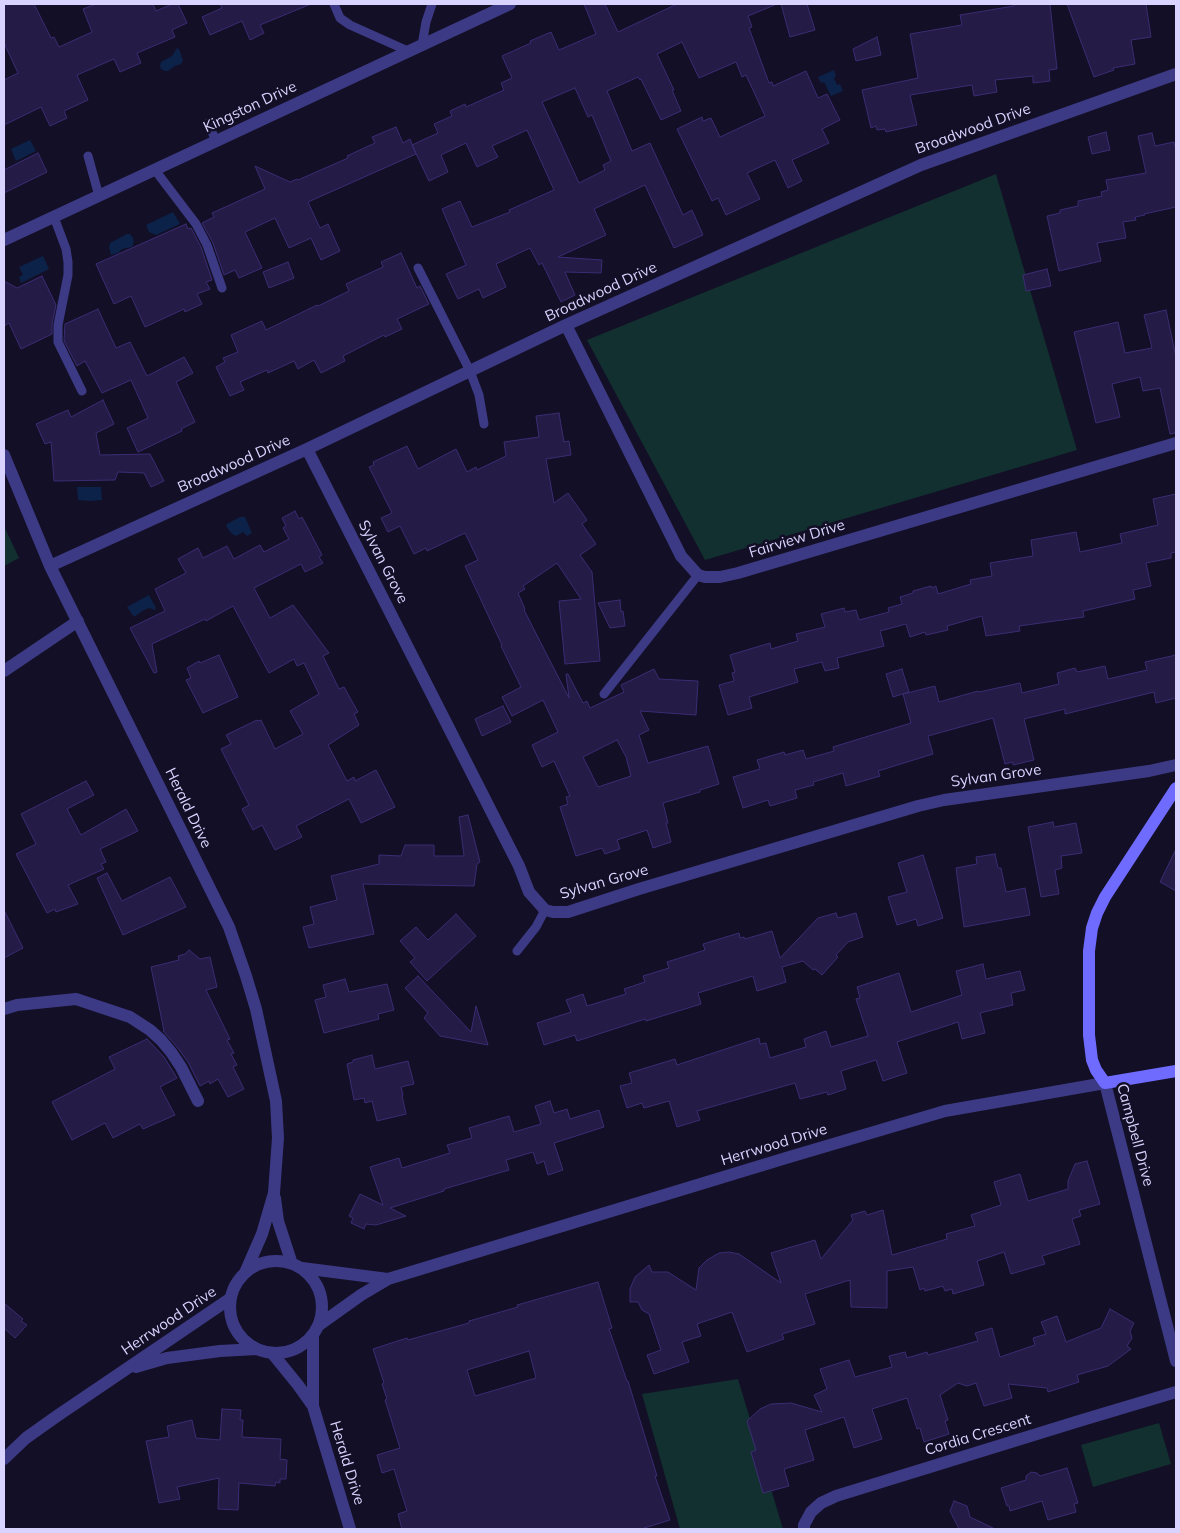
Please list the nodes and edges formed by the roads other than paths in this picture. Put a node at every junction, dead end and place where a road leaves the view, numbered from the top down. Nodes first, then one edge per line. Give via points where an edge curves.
1 (334, 4) edge
2 (432, 4) edge
3 (510, 4) edge
4 (422, 45) junction
5 (408, 51) junction
6 (1176, 74) edge
7 (208, 123) dead end
8 (216, 141) junction
9 (88, 156) dead end
10 (155, 170) junction
11 (98, 196) junction
12 (54, 217) junction
13 (4, 240) edge
14 (418, 268) dead end
15 (222, 288) dead end
16 (566, 325) junction
17 (470, 371) junction
18 (82, 391) dead end
19 (484, 424) dead end
20 (1176, 443) edge
21 (307, 449) junction
22 (4, 456) edge
23 (50, 566) junction
24 (698, 575) junction
25 (78, 621) junction
26 (4, 671) edge
27 (604, 694) dead end
28 (1176, 764) edge
29 (1176, 788) edge
30 (545, 910) junction
31 (517, 951) dead end
32 (4, 1009) edge
33 (1176, 1070) edge
34 (1105, 1083) junction
35 (198, 1101) dead end
36 (274, 1193) junction
37 (296, 1266) junction
38 (245, 1273) junction
39 (388, 1279) junction
40 (231, 1298) junction
41 (316, 1330) junction
42 (257, 1349) junction
43 (272, 1353) junction
44 (1176, 1361) edge
45 (125, 1370) junction
46 (1176, 1392) edge
47 (313, 1406) junction
48 (4, 1459) edge
49 (350, 1529) edge
50 (804, 1529) edge

1 - 5 lane via 340,18 350,25
2 - 4 lane
3 - 4 street, Kingston Drive
4 - 5 street, Kingston Drive
5 - 8 street, Kingston Drive
6 - 16 street, Broadwood Drive via 921,165
7 - 8 lane
8 - 10 street, Kingston Drive
9 - 11 lane
10 - 11 street, Kingston Drive
10 - 15 lane via 196,224
11 - 12 street, Kingston Drive
12 - 13 street, Kingston Drive
12 - 18 lane via 68,262 58,342
14 - 17 lane
16 - 17 street, Broadwood Drive
16 - 24 street via 681,556
17 - 19 lane
17 - 21 street, Broadwood Drive
20 - 24 street, Fairview Drive via 738,573 720,577
21 - 23 street, Broadwood Drive
21 - 30 street, Sylvan Grove via 519,866 529,892
22 - 23 street, Herald Drive
23 - 25 street, Herald Drive
24 - 27 lane
25 - 26 street
25 - 36 street, Herald Drive via 238,951 256,1009 276,1101 278,1138
28 - 30 street, Sylvan Grove via 1150,771 918,806 568,912
29 - 34 street, Campbell Drive via 1106,897 1092,928 1089,1035 1092,1060
30 - 31 lane
32 - 35 street via 76,1000 130,1017 150,1030 171,1052
33 - 34 street, Herrwood Drive
34 - 39 street, Herrwood Drive via 945,1111
34 - 44 street, Campbell Drive
36 - 37 street, Herald Drive via 278,1221
36 - 38 street, Herald Drive via 262,1234
37 - 38 street via 282,1261 269,1262
37 - 39 street, Herrwood Drive
37 - 41 street via 318,1287 322,1312
38 - 40 street
39 - 41 street, Herrwood Drive via 361,1294
40 - 42 street via 230,1314 235,1328 244,1341
40 - 45 street, Herrwood Drive
41 - 43 street via 302,1346 288,1352
41 - 47 street, Herald Drive
42 - 43 street
42 - 45 street, Herrwood Drive via 167,1358
43 - 47 street, Herald Drive
45 - 48 street, Herrwood Drive via 26,1438
46 - 50 street, Cordia Crescent via 836,1496 811,1512
47 - 49 street, Herald Drive

